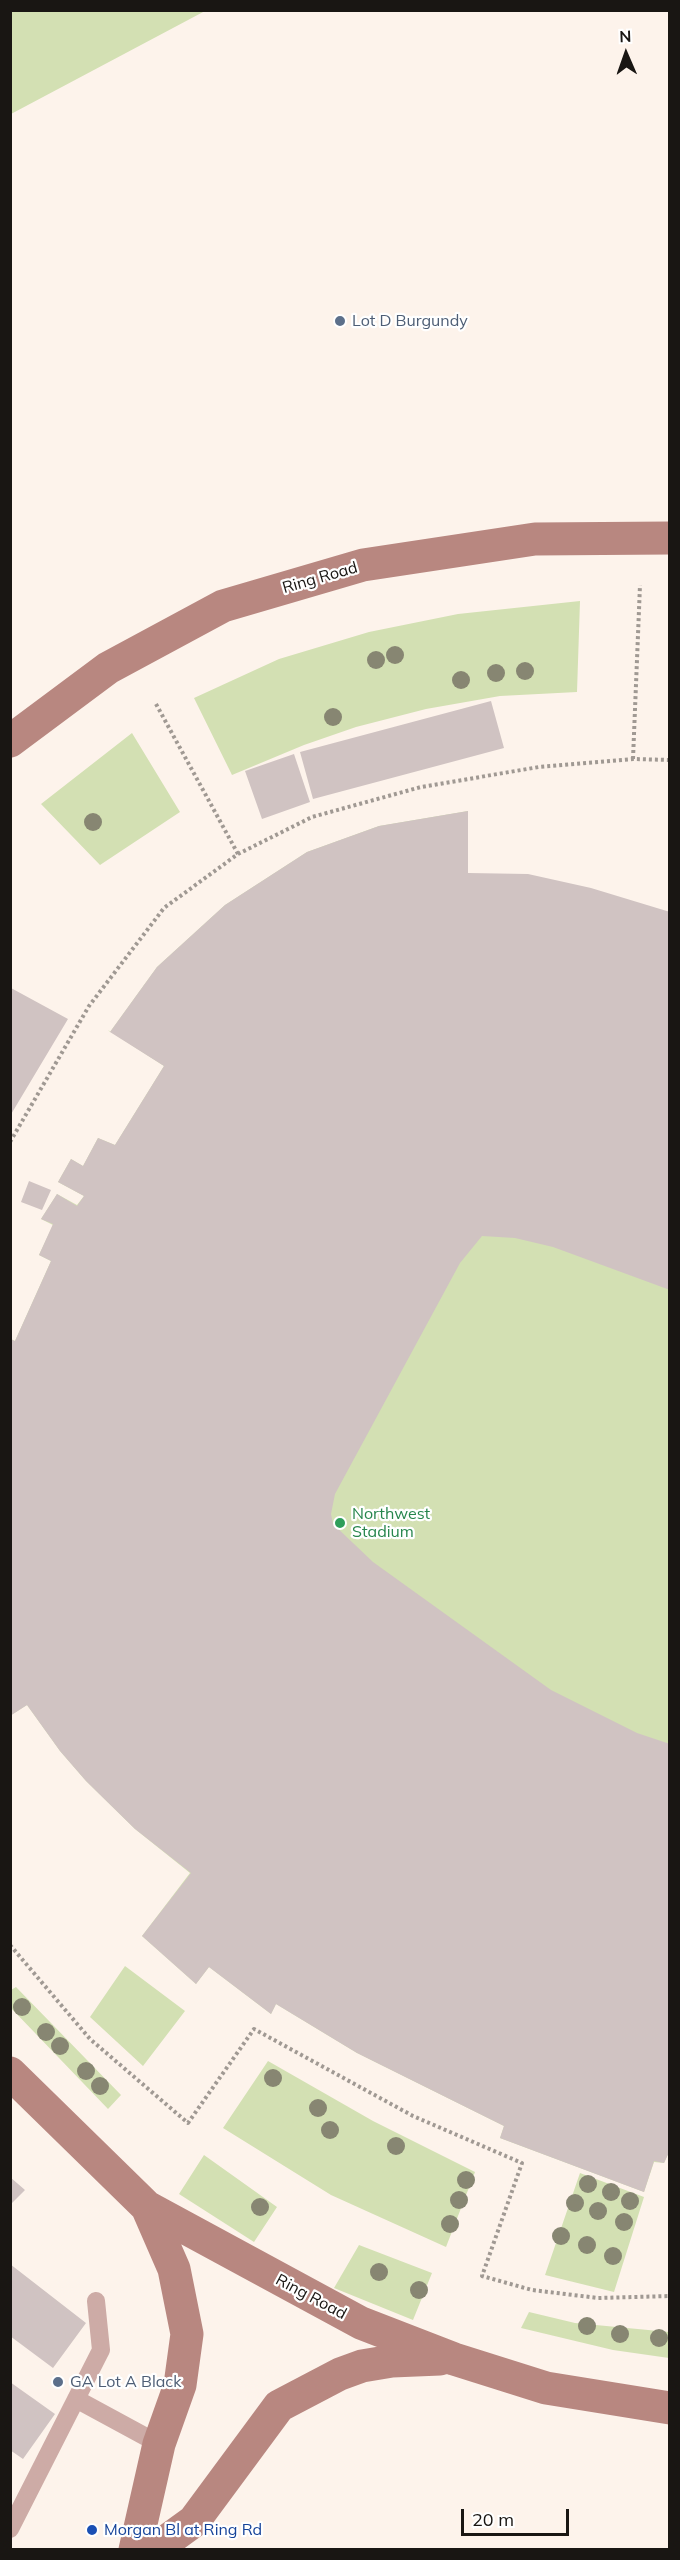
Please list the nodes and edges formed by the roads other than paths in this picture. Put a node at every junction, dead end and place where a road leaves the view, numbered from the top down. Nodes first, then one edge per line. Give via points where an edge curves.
1 (669, 538) edge
2 (10, 741) edge
3 (10, 2073) edge
4 (147, 2207) junction
5 (96, 2301) dead end
6 (454, 2358) junction
7 (76, 2399) junction
8 (669, 2408) edge
9 (159, 2444) junction
10 (10, 2529) edge
11 (135, 2550) edge
12 (154, 2550) edge

1 - 2 main road, Ring Road via 535,539 363,565 223,606 108,668
3 - 4 main road, Ring Road
4 - 6 main road, Ring Road via 361,2323
4 - 9 main road via 174,2269 187,2334 180,2385
5 - 7 lane via 101,2350
6 - 8 main road, Ring Road via 546,2388
6 - 12 main road via 362,2366 279,2406 194,2521
7 - 9 lane
7 - 10 lane
9 - 11 main road

